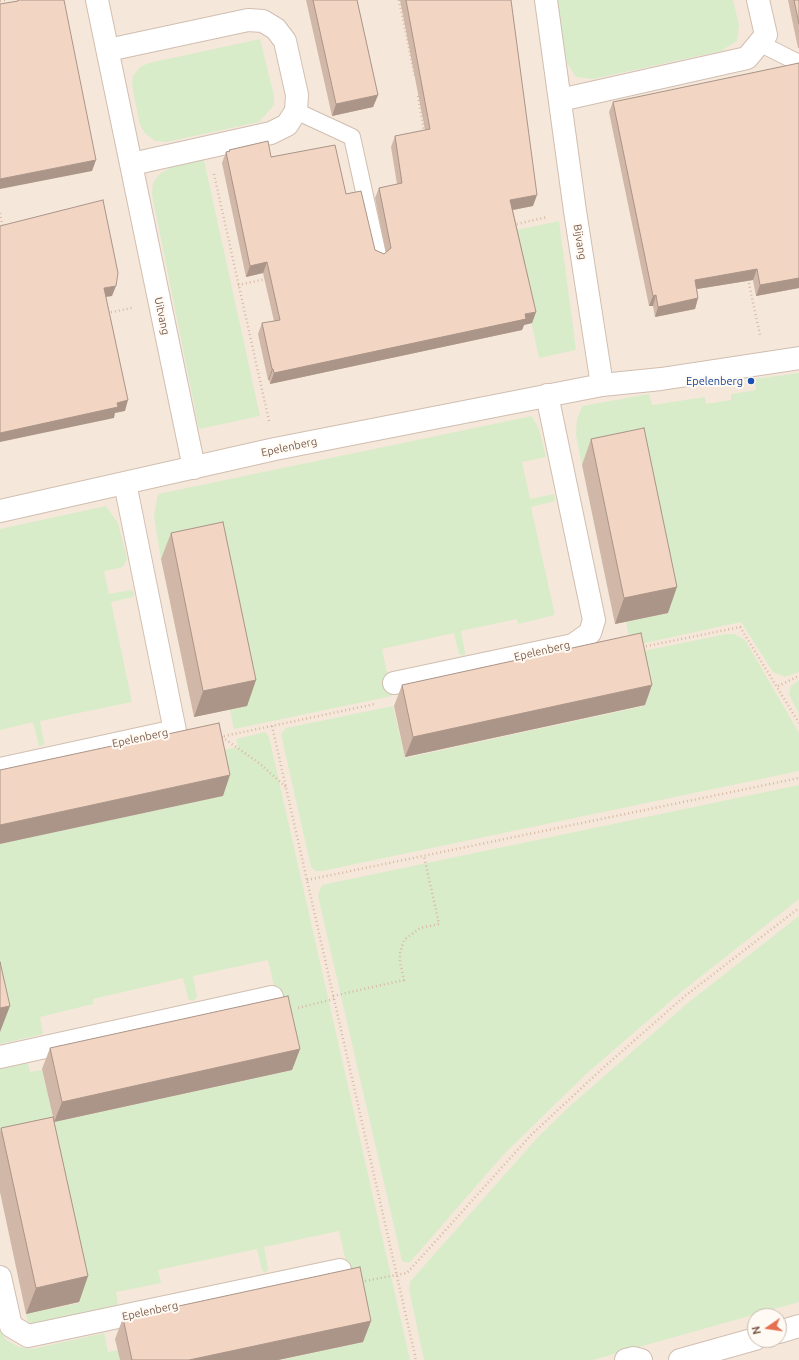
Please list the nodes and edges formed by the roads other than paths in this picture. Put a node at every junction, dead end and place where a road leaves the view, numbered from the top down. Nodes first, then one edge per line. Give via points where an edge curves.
1 (97, 0) edge
2 (546, 0) edge
3 (758, 0) edge
4 (759, 43) junction
5 (108, 50) junction
6 (799, 63) edge
7 (560, 100) junction
8 (296, 111) junction
9 (132, 164) junction
10 (378, 255) edge
11 (799, 358) edge
12 (602, 385) junction
13 (547, 395) junction
14 (194, 468) junction
15 (125, 483) junction
16 (0, 510) edge
17 (394, 683) road end
18 (0, 769) edge
19 (272, 997) dead end
20 (0, 1057) edge
21 (340, 1270) edge
22 (0, 1277) edge
23 (799, 1326) edge
24 (787, 1330) edge
25 (747, 1344) edge
26 (736, 1352) edge
27 (626, 1360) edge
28 (641, 1360) edge
29 (680, 1360) edge

1 - 5 street, Uitvang
2 - 7 street, Bijvang
3 - 4 street via 766,35
4 - 6 lane
4 - 7 street via 747,58
5 - 8 street via 248,20 263,21 276,29 285,42 297,95
5 - 9 street, Uitvang
7 - 12 street, Bijvang
8 - 9 street via 287,125 271,133
8 - 10 lane via 352,137
9 - 14 street, Uitvang
11 - 12 street, Epelenberg
12 - 13 street, Epelenberg
13 - 14 street, Epelenberg via 275,449
13 - 17 street, Epelenberg via 594,620 590,633 573,645
14 - 15 street, Epelenberg
15 - 16 street, Epelenberg
15 - 18 street, Epelenberg via 175,730
19 - 20 street
21 - 22 street, Epelenberg via 28,1336 11,1326
23 - 24 street
25 - 26 street
26 - 29 street
27 - 28 street

